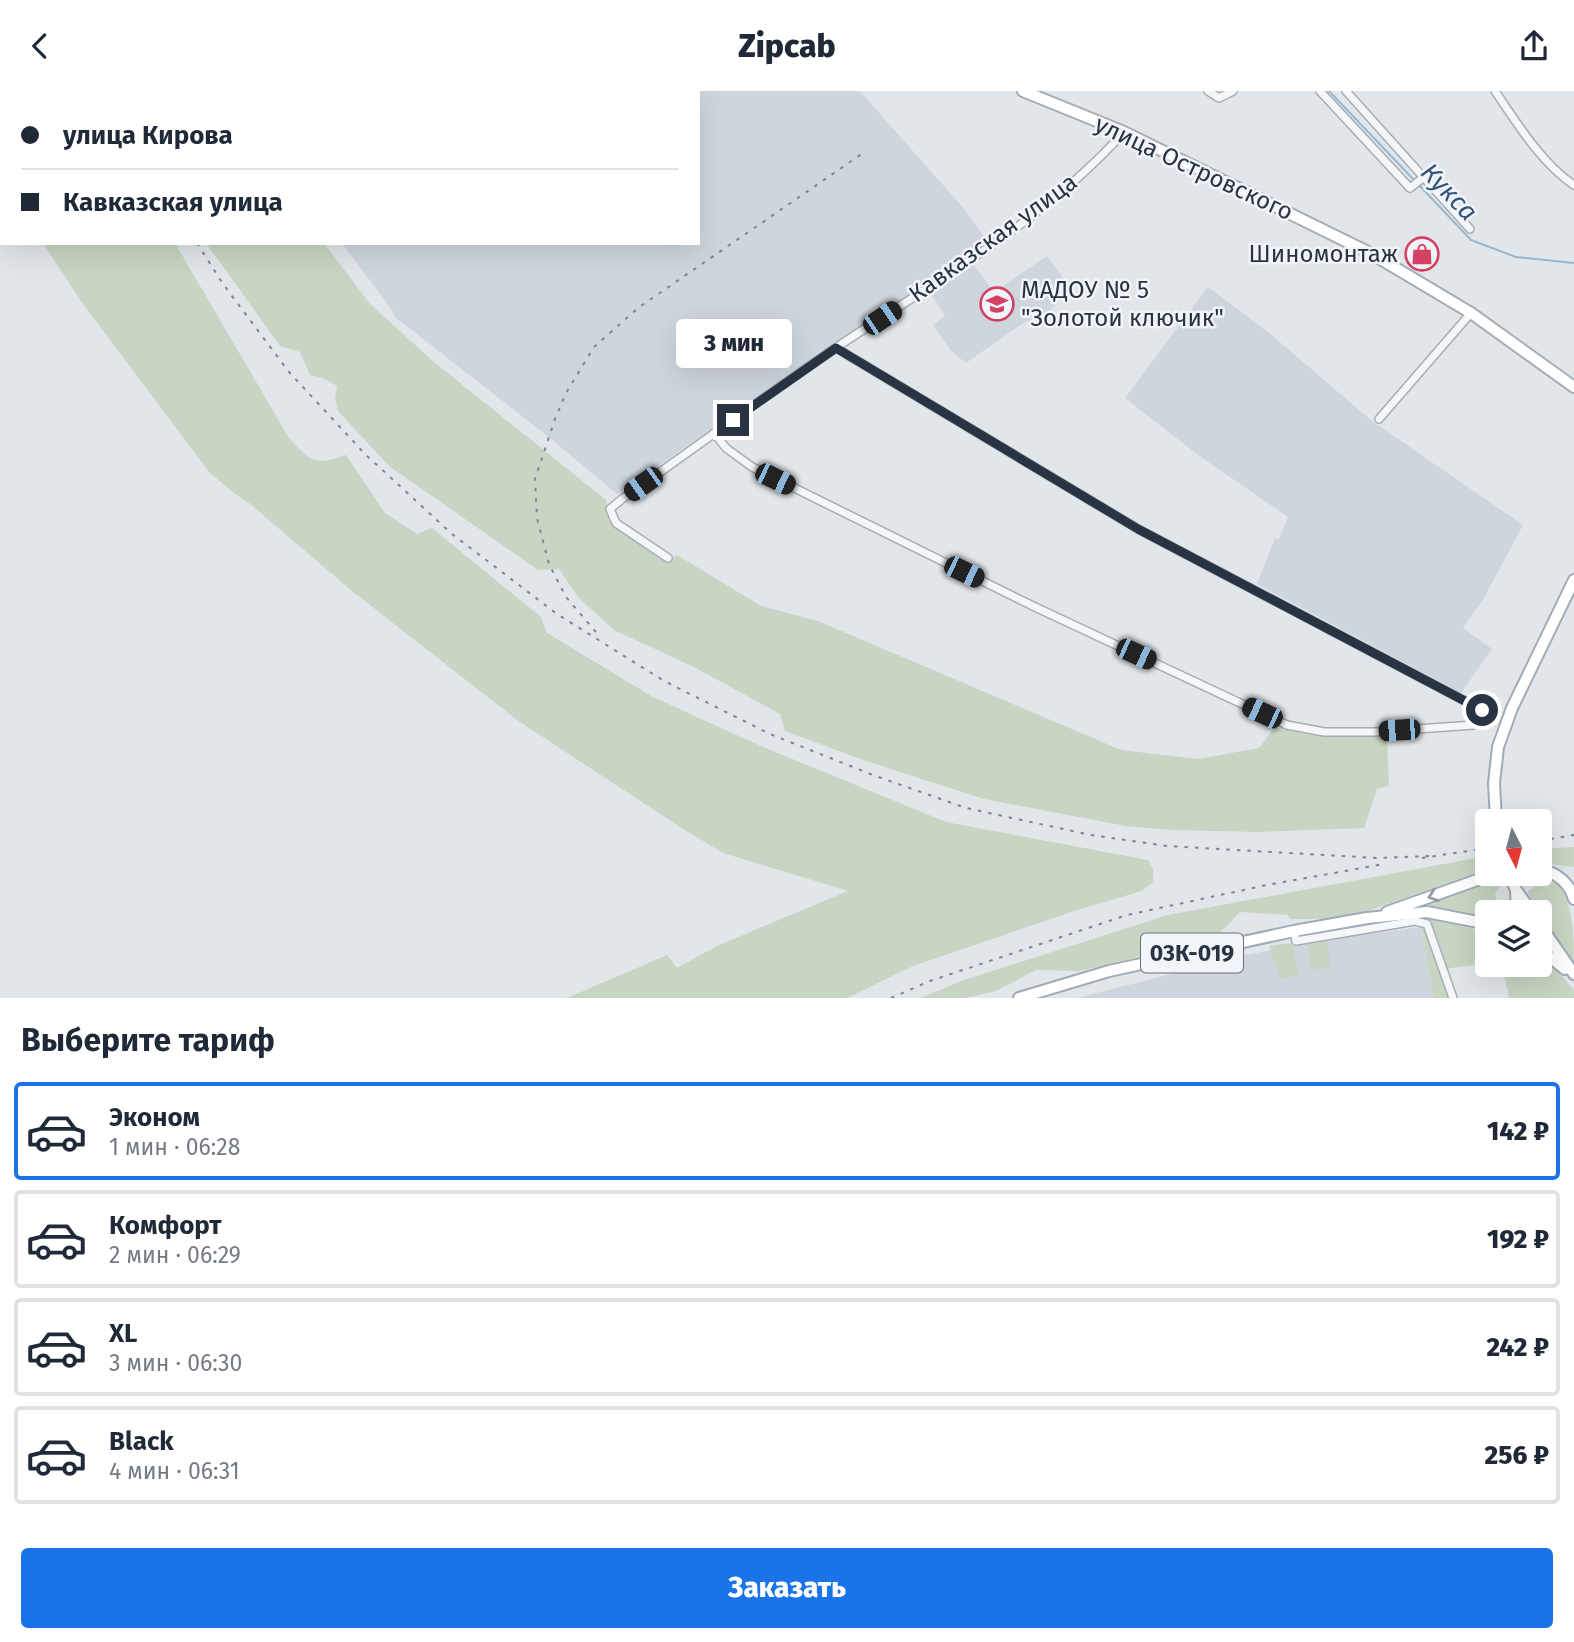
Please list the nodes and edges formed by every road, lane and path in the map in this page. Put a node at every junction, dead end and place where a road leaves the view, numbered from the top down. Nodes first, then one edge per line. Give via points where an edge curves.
1 (1023, 91) edge
2 (1208, 91) edge
3 (1233, 91) edge
4 (1321, 91) edge
5 (1346, 91) edge
6 (1494, 91) edge
7 (1124, 132) junction
8 (1419, 181) junction
9 (1574, 185) edge
10 (1471, 229) dead end
11 (1471, 313) junction
12 (836, 348) junction
13 (1574, 387) edge
14 (1379, 419) dead end
15 (714, 433) junction
16 (668, 558) dead end
17 (1574, 580) edge
18 (1495, 809) edge
19 (1552, 874) edge
20 (1475, 881) edge
21 (1514, 886) edge
22 (1516, 890) junction
23 (1574, 899) edge
24 (1516, 900) edge
25 (1523, 900) edge
26 (1367, 918) junction
27 (1475, 923) edge
28 (1294, 931) junction
29 (1552, 943) edge
30 (1552, 959) edge
31 (1574, 976) edge
32 (1019, 998) edge
33 (1453, 998) edge

1 - 7 main road, улица Островского
2 - 3 street via 1219,98
4 - 8 street via 1410,188
5 - 8 street
6 - 9 street via 1527,137
7 - 11 main road, улица Островского via 1372,254
7 - 12 street, Кавказская улица via 1058,196
8 - 10 street
11 - 13 main road, улица Островского
11 - 14 street
12 - 15 street, Кавказская улица
12 - 15 street via 1138,529 1482,710 1474,725 1374,731 1287,725 752,467
15 - 16 street, Кавказская улица via 610,509 615,523
17 - 18 main road via 1511,708 1498,747
19 - 23 main road via 1564,880
20 -> 26 main road
21 - 22 main road
22 - 24 main road
22 - 25 main road
26 - 27 main road, 03К-019 via 1427,912
26 - 28 main road, 03К-019
28 - 32 main road, 03К-019 via 1110,971
28 - 33 street via 1296,941 1415,921 1427,924
29 - 31 main road
30 - 31 main road

